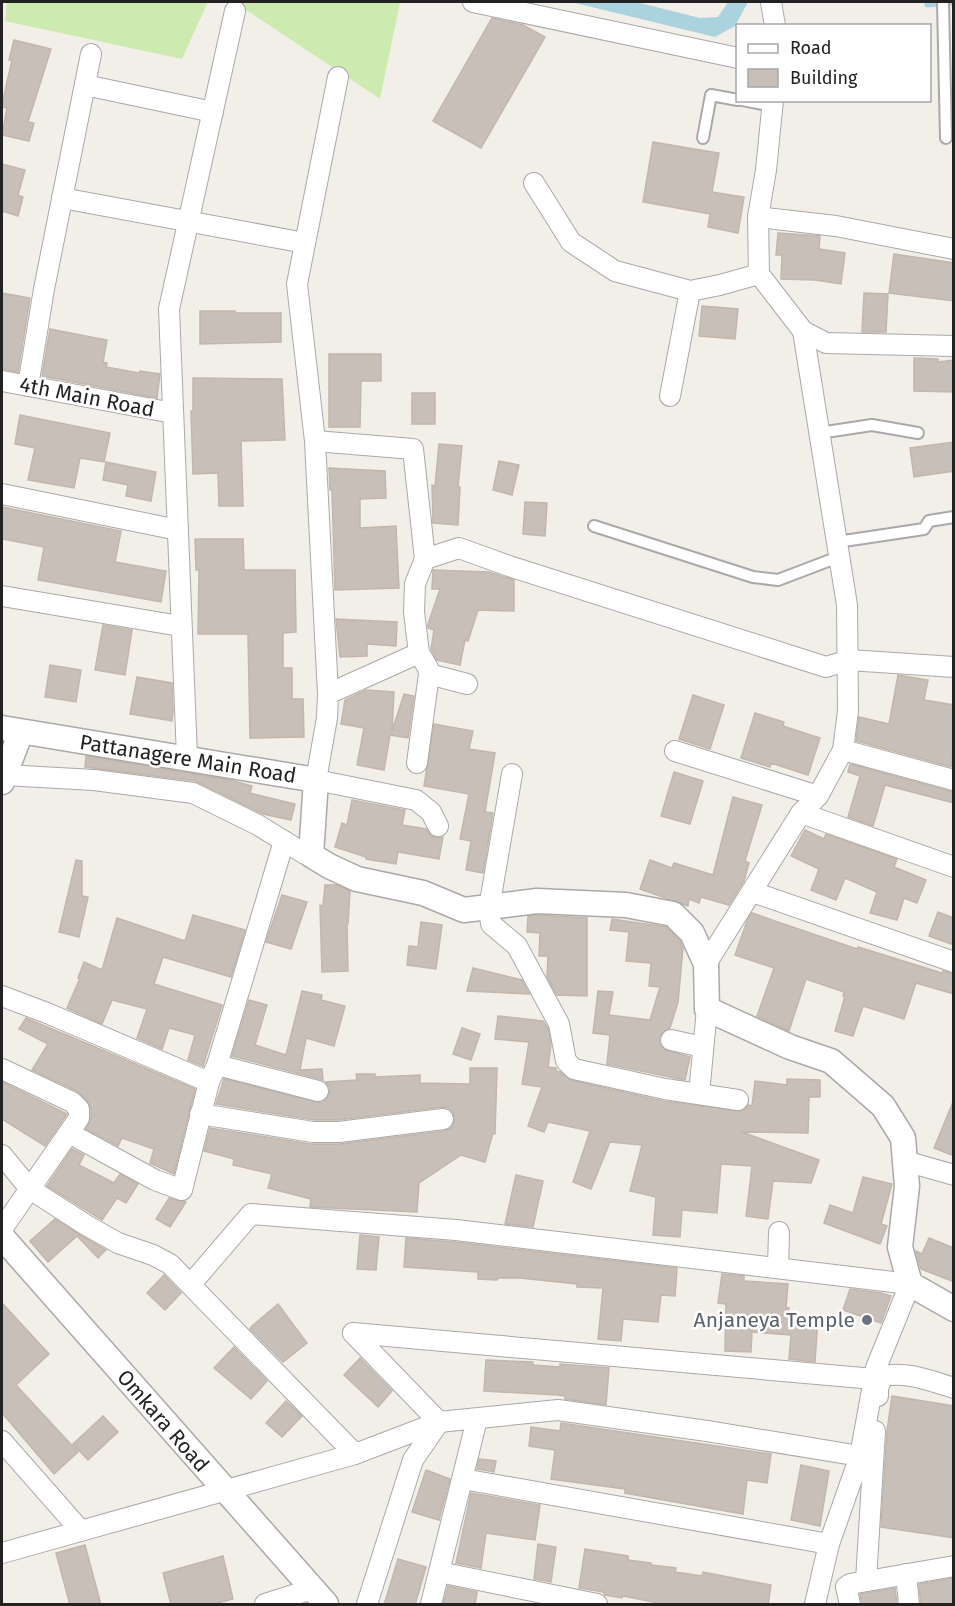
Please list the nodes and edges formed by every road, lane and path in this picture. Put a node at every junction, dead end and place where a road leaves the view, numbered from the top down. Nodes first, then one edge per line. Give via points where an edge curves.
1 (473, 2) edge
2 (771, 2) edge
3 (947, 3) edge
4 (235, 11) dead end
5 (775, 24) edge
6 (91, 54) dead end
7 (736, 58) edge
8 (338, 77) dead end
9 (85, 86) junction
10 (736, 99) edge
11 (773, 103) edge
12 (213, 112) junction
13 (703, 138) dead end
14 (946, 138) dead end
15 (534, 183) dead end
16 (62, 198) junction
17 (758, 217) junction
18 (188, 221) junction
19 (305, 243) junction
20 (954, 249) edge
21 (759, 274) junction
22 (690, 291) junction
23 (803, 331) junction
24 (954, 346) edge
25 (2, 381) edge
26 (28, 386) junction
27 (670, 396) dead end
28 (173, 413) junction
29 (819, 433) junction
30 (918, 433) dead end
31 (315, 441) junction
32 (2, 494) edge
33 (954, 517) edge
34 (594, 526) dead end
35 (178, 530) junction
36 (839, 549) junction
37 (424, 559) junction
38 (2, 596) edge
39 (180, 626) junction
40 (419, 652) junction
41 (849, 660) junction
42 (954, 667) edge
43 (429, 674) junction
44 (467, 684) dead end
45 (328, 694) junction
46 (11, 730) edge
47 (843, 750) junction
48 (675, 751) dead end
49 (187, 757) junction
50 (417, 763) dead end
51 (512, 774) dead end
52 (3, 777) edge
53 (316, 780) junction
54 (954, 780) edge
55 (818, 796) junction
56 (801, 813) junction
57 (438, 826) dead end
58 (284, 841) junction
59 (311, 855) junction
60 (954, 867) edge
61 (753, 892) junction
62 (489, 908) junction
63 (954, 962) edge
64 (706, 964) junction
65 (2, 996) edge
66 (707, 1009) junction
67 (671, 1040) dead end
68 (703, 1047) junction
69 (2, 1069) edge
70 (213, 1073) junction
71 (318, 1091) dead end
72 (699, 1094) junction
73 (738, 1100) dead end
74 (200, 1114) junction
75 (443, 1119) dead end
76 (69, 1133) junction
77 (2, 1155) edge
78 (905, 1161) junction
79 (954, 1175) edge
80 (30, 1189) junction
81 (2, 1229) edge
82 (779, 1232) dead end
83 (2, 1237) edge
84 (778, 1268) junction
85 (190, 1284) junction
86 (910, 1284) junction
87 (954, 1309) edge
88 (874, 1379) junction
89 (954, 1388) edge
90 (477, 1419) junction
91 (439, 1422) junction
92 (2, 1441) edge
93 (355, 1454) junction
94 (860, 1456) junction
95 (463, 1479) junction
96 (224, 1491) junction
97 (81, 1531) junction
98 (829, 1544) junction
99 (2, 1553) edge
100 (954, 1566) edge
101 (439, 1572) junction
102 (906, 1574) junction
103 (866, 1581) junction
104 (319, 1597) edge
105 (273, 1603) edge
106 (367, 1605) edge
107 (431, 1605) edge
108 (597, 1605) edge
109 (815, 1605) edge
110 (850, 1605) edge
111 (909, 1605) edge

1 - 7 street
2 - 5 street
3 - 14 lane
4 - 12 street
6 - 9 street
8 - 19 street
9 - 12 street
9 - 16 street
10 - 13 lane via 711,95
11 - 17 street
12 - 18 street
15 - 22 street via 571,242 615,271
16 - 18 street
16 - 26 street
17 - 20 street via 836,226
17 - 21 street
18 - 19 street
18 - 28 street via 169,309
19 - 31 street via 297,284
21 - 22 street
21 - 23 street
22 - 27 street
23 - 24 street via 826,343
23 - 29 street
25 - 26 street, 4th Main Road
26 - 28 street, 4th Main Road
28 - 35 street
29 - 30 lane via 872,424
29 - 36 street
31 - 37 street via 413,449
31 - 45 street
32 - 35 street
33 - 36 lane via 929,521 924,529
34 - 36 lane via 778,580
35 - 39 street
36 - 41 street via 848,605
37 - 40 street via 415,584
37 - 41 street via 459,548 826,667
38 - 39 street
39 - 49 street
40 - 43 street
40 - 45 street
41 - 42 street
41 - 47 street
43 - 44 street
43 - 50 street
45 - 53 street
46 - 49 street, Pattanagere Main Road
46 - 52 street
47 - 54 street
47 - 55 street
48 - 55 street
49 - 53 street, Pattanagere Main Road
51 - 62 street
52 - 58 street via 94,780 193,793
53 - 57 street via 416,800 431,812
53 - 59 street, Pattanagere Main Road
55 - 56 street
56 - 60 street
56 - 61 street
58 - 59 street
58 - 70 street
59 - 62 street via 357,879 423,893 464,910
61 - 63 street
61 - 64 street
62 - 64 street via 537,901 626,906 673,914 692,933
62 - 72 street via 491,924 517,946 559,1024 566,1061 574,1069
64 - 66 street
65 - 70 street
66 - 68 street
66 - 78 street via 831,1061 883,1106 903,1138
67 - 68 street
68 - 72 street
69 - 76 street via 72,1102 79,1109 79,1118
70 - 71 street
70 - 74 street
72 - 73 street
74 - 75 street via 313,1132
74 - 76 street via 182,1190 155,1180
76 - 80 street
77 - 80 street
78 - 79 street
78 - 86 street via 907,1186 900,1247
80 - 81 street
80 - 85 street via 104,1236 170,1264
82 - 84 street
83 - 96 street, Omkara Road
84 - 85 street via 456,1230 251,1214
84 - 86 street
85 - 93 street
86 - 87 street
86 - 88 street
88 - 91 street via 353,1333
88 - 94 street
89 - 103 street via 909,1375 883,1376 878,1388
90 - 91 street
90 - 94 street via 558,1410
90 - 95 street
91 - 93 street
91 - 106 street via 413,1460
92 - 97 street
93 - 96 street
94 - 98 street
95 - 98 street
95 - 101 street
96 - 97 street
96 - 104 street, Omkara Road
97 - 99 street
98 - 109 street
100 - 102 street
101 - 107 street
101 - 108 street
102 - 103 street
102 - 111 street
103 - 110 street via 846,1587
104 - 105 street

